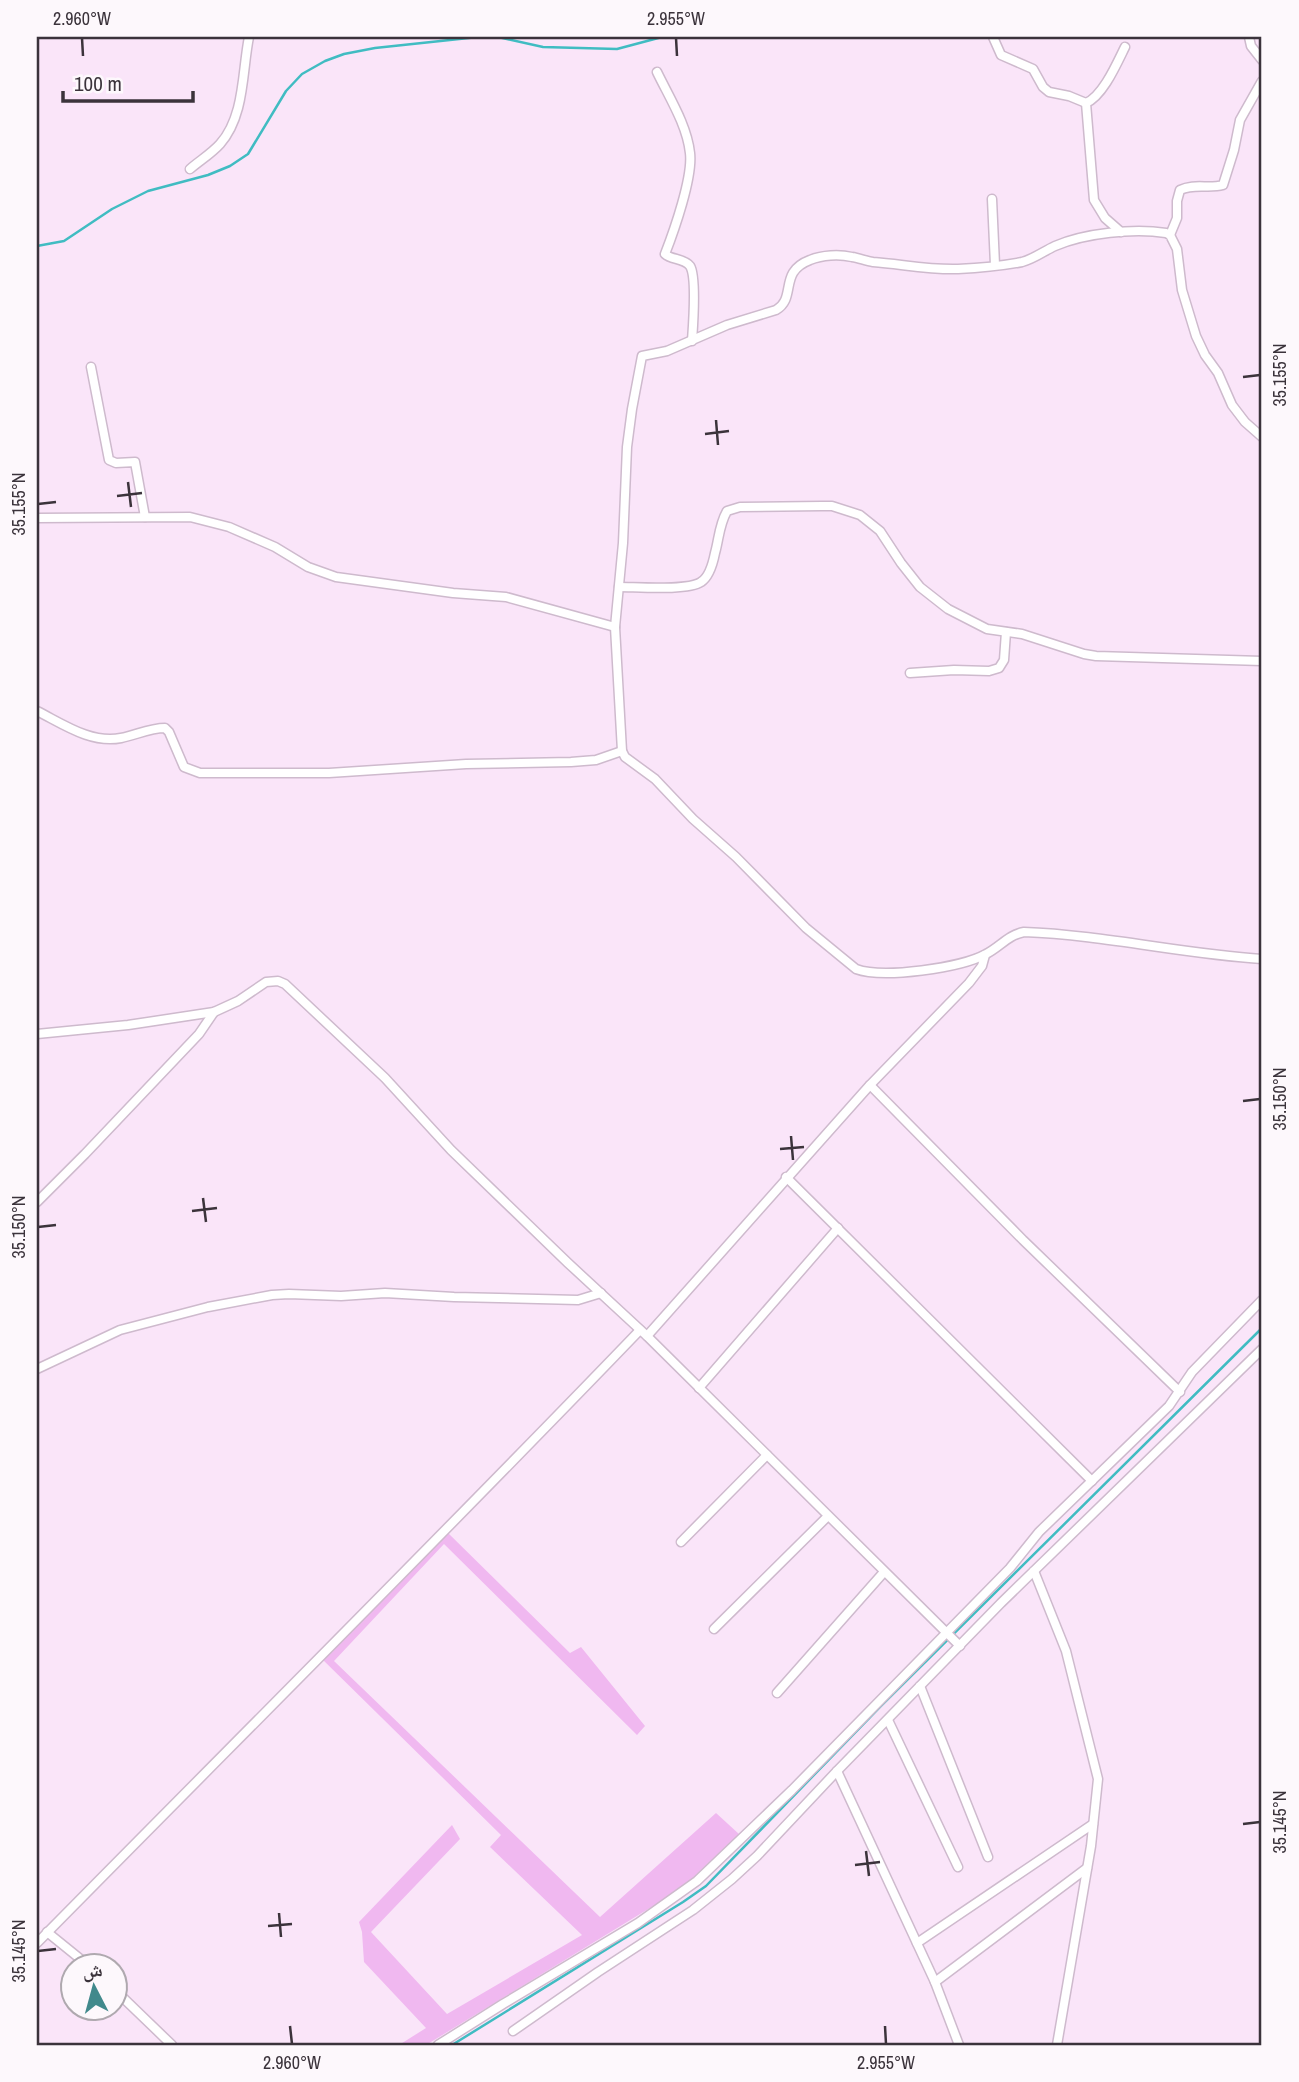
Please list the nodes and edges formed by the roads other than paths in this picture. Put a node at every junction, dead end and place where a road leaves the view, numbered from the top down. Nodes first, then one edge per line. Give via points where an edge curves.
1 (249, 37) edge
2 (993, 37) edge
3 (1248, 37) edge
4 (1125, 47) dead end
5 (1262, 60) edge
6 (657, 72) dead end
7 (1262, 82) edge
8 (1086, 103) junction
9 (190, 169) dead end
10 (992, 199) dead end
11 (1121, 232) junction
12 (1170, 235) junction
13 (995, 265) junction
14 (692, 341) junction
15 (91, 367) dead end
16 (1262, 437) edge
17 (145, 517) junction
18 (37, 518) edge
19 (619, 587) junction
20 (615, 627) junction
21 (1006, 632) junction
22 (1262, 661) edge
23 (911, 673) dead end
24 (37, 711) edge
25 (622, 751) junction
26 (985, 955) junction
27 (1262, 960) edge
28 (214, 1013) junction
29 (37, 1034) edge
30 (870, 1085) junction
31 (786, 1177) junction
32 (37, 1202) edge
33 (838, 1228) junction
34 (601, 1293) junction
35 (1262, 1300) edge
36 (640, 1330) junction
37 (647, 1336) junction
38 (1262, 1349) edge
39 (37, 1369) edge
40 (699, 1388) junction
41 (1180, 1392) junction
42 (767, 1455) junction
43 (1092, 1480) junction
44 (828, 1516) junction
45 (681, 1542) dead end
46 (1034, 1571) junction
47 (884, 1572) junction
48 (713, 1629) dead end
49 (948, 1633) junction
50 (958, 1644) junction
51 (920, 1686) junction
52 (777, 1692) dead end
53 (888, 1720) junction
54 (837, 1771) junction
55 (1093, 1824) junction
56 (988, 1857) dead end
57 (958, 1867) dead end
58 (1087, 1868) junction
59 (47, 1932) junction
60 (37, 1943) edge
61 (917, 1944) junction
62 (72, 1952) edge
63 (935, 1982) junction
64 (130, 2004) edge
65 (513, 2031) dead end
66 (172, 2045) edge
67 (438, 2045) edge
68 (959, 2045) edge
69 (1057, 2045) edge

1 - 9 street via 230,128 219,145
2 - 8 street via 1001,55 1033,69 1049,92
3 - 5 street
4 - 8 street via 1100,91
6 - 14 street via 691,156 665,254 687,263 691,270
7 - 12 street via 1240,120 1223,184 1180,190
8 - 11 street via 1094,200
10 - 13 street
11 - 12 street
11 - 13 street via 1072,240 1022,262
12 - 16 street via 1178,252 1182,290 1196,336 1233,405
13 - 14 street via 957,269 845,256 809,260 792,273 781,307
14 - 19 street via 641,358 627,447
15 - 17 street via 109,460 135,462
17 - 18 street
17 - 20 street via 190,517 229,527 336,577 506,597
19 - 20 street
19 - 21 street via 680,587 702,581 727,511 775,505 832,506 872,523 920,587 948,609 987,629
20 - 25 street
21 - 22 street via 1096,656
21 - 23 street via 999,668
24 - 25 street via 107,740 165,728 184,767 200,773 329,773 571,762
25 - 26 street via 806,928 856,970 918,972
26 - 27 street via 1024,932
26 - 30 street via 969,983
28 - 29 street
28 - 32 street
28 - 34 street via 266,982 285,984
30 - 31 street
30 - 41 street
31 - 33 street
31 - 37 street
33 - 40 street
33 - 43 street
34 - 36 street
34 - 39 street via 578,1300 385,1293 272,1295 120,1330
35 - 41 street via 1199,1364
36 - 37 street
36 - 59 street
37 - 40 street
38 - 46 street
40 - 42 street
41 - 43 street
42 - 44 street
42 - 45 street
43 - 49 street
44 - 47 street
44 - 48 street
46 - 50 street
46 - 55 street via 1066,1651 1097,1769
47 - 49 street
47 - 52 street
49 - 50 street
49 - 67 street via 697,1881 638,1923
50 - 51 street
51 - 53 street
51 - 56 street
53 - 54 street
53 - 57 street
54 - 61 street
54 - 65 street via 716,1893
55 - 58 street
55 - 61 street
58 - 63 street
58 - 69 street
59 - 60 street
59 - 62 street
61 - 63 street
63 - 68 street
64 - 66 street

